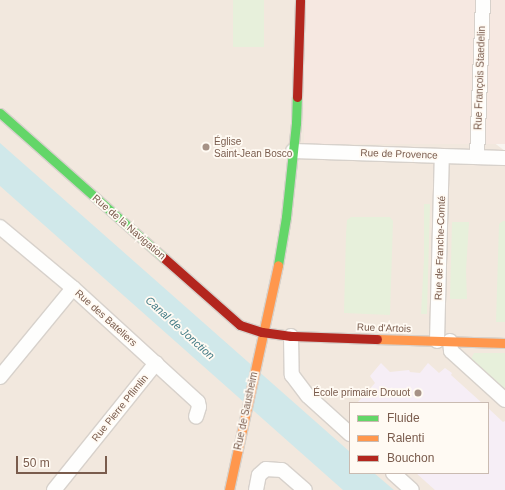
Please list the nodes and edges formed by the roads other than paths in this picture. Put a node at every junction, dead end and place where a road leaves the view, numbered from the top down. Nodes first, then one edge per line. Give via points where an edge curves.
1 (300, 0) edge
2 (483, 0) edge
3 (0, 113) edge
4 (294, 151) junction
5 (442, 156) junction
6 (477, 157) junction
7 (505, 158) edge
8 (0, 227) edge
9 (73, 288) junction
10 (274, 290) junction
11 (262, 332) junction
12 (291, 336) junction
13 (272, 338) junction
14 (443, 341) junction
15 (505, 343) edge
16 (267, 362) dead end
17 (156, 363) junction
18 (0, 377) edge
19 (505, 400) edge
20 (196, 416) dead end
21 (349, 433) edge
22 (394, 474) edge
23 (54, 490) edge
24 (229, 490) edge
25 (237, 490) edge
26 (256, 490) edge
27 (305, 490) edge
28 (412, 490) edge

1 - 4 main road
2 - 6 street, Rue François Staedelin
3 - 11 main road, Rue de la Navigation via 240,325
4 - 5 street, Rue de Provence
4 - 10 main road
5 - 6 street, Rue de Provence
5 - 14 street, Rue de Franche-Comté
6 - 7 street, Rue de Provence
8 - 9 street, Rue des Bateliers
9 - 17 street, Rue des Bateliers
9 - 18 street
10 - 11 main road, Rue de Sausheim
10 - 13 main road via 277,311
11 - 13 main road, Rue d'Artois
11 - 24 main road, Rue de Sausheim
12 - 13 main road, Rue d'Artois
12 - 14 main road, Rue d'Artois
12 - 21 street via 292,375 308,396
14 - 15 main road, Rue d'Artois
14 - 19 street
16 - 25 main road, Rue de Sausheim
17 - 20 street, Rue des Bateliers via 198,402
17 - 23 street, Rue Pierre Pflimlin
22 - 28 street
26 - 27 street via 259,475 266,469 282,470

